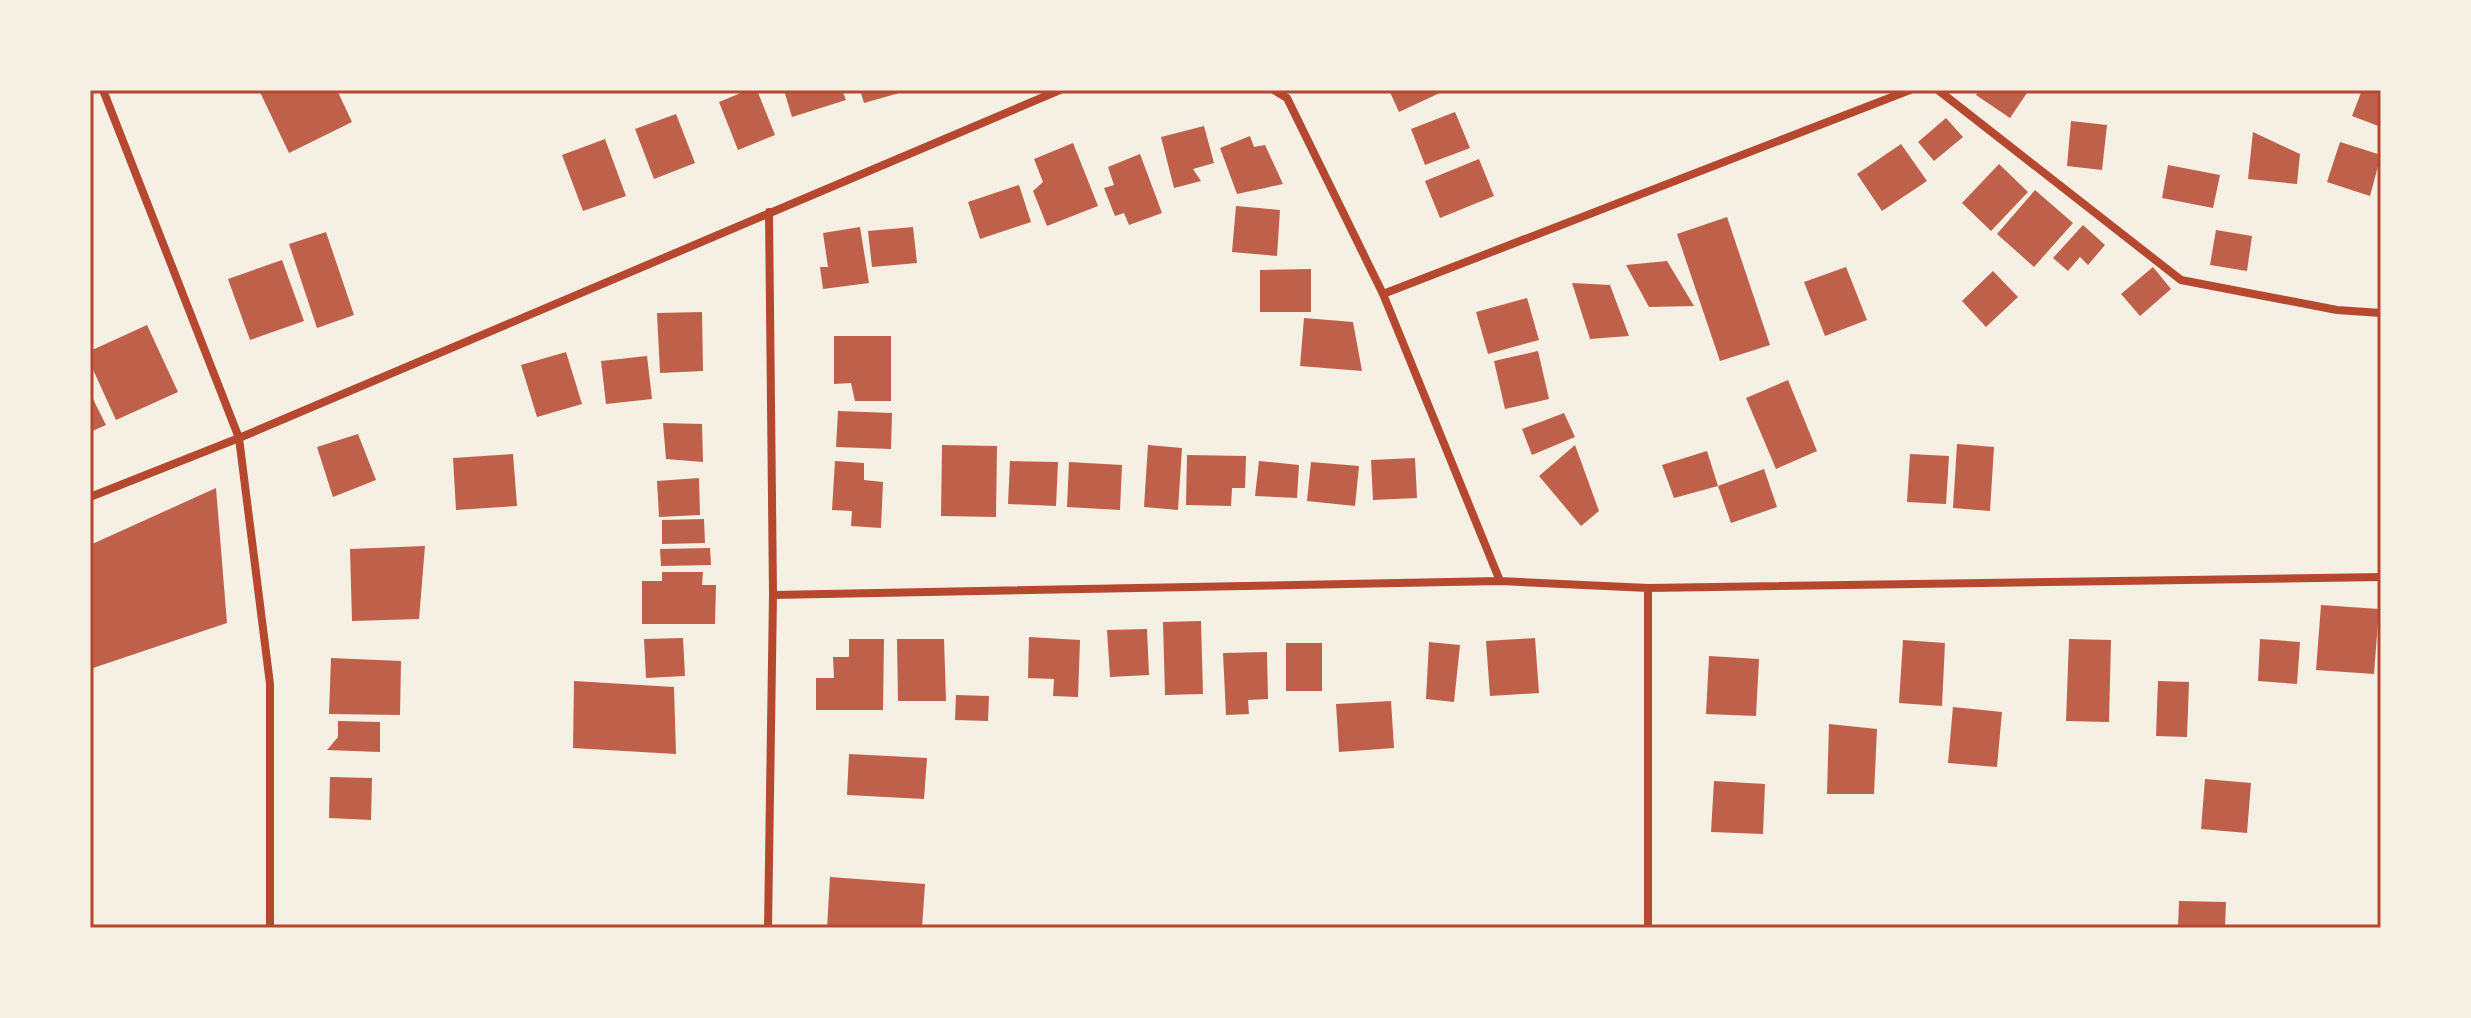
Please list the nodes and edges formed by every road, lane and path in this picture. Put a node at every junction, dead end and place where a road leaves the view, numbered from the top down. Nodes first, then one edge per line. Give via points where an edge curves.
1 (103, 90) edge
2 (1060, 90) edge
3 (1274, 90) edge
4 (1910, 90) edge
5 (1938, 90) edge
6 (1040, 94) edge
7 (769, 212) junction
8 (1383, 294) junction
9 (2381, 313) edge
10 (239, 438) junction
11 (90, 497) edge
12 (2381, 577) edge
13 (1500, 581) junction
14 (1648, 588) junction
15 (773, 595) junction
16 (270, 928) edge
17 (768, 928) edge
18 (1648, 928) edge

1 - 10 street
2 - 6 street
3 - 8 street via 1287,98
4 - 8 street
5 - 9 street via 2181,280 2337,310
6 - 7 street
7 - 10 street
7 - 15 street
8 - 13 street
10 - 11 street
10 - 16 street via 270,684
12 - 14 street
13 - 14 street
13 - 15 street
14 - 18 street
15 - 17 street

